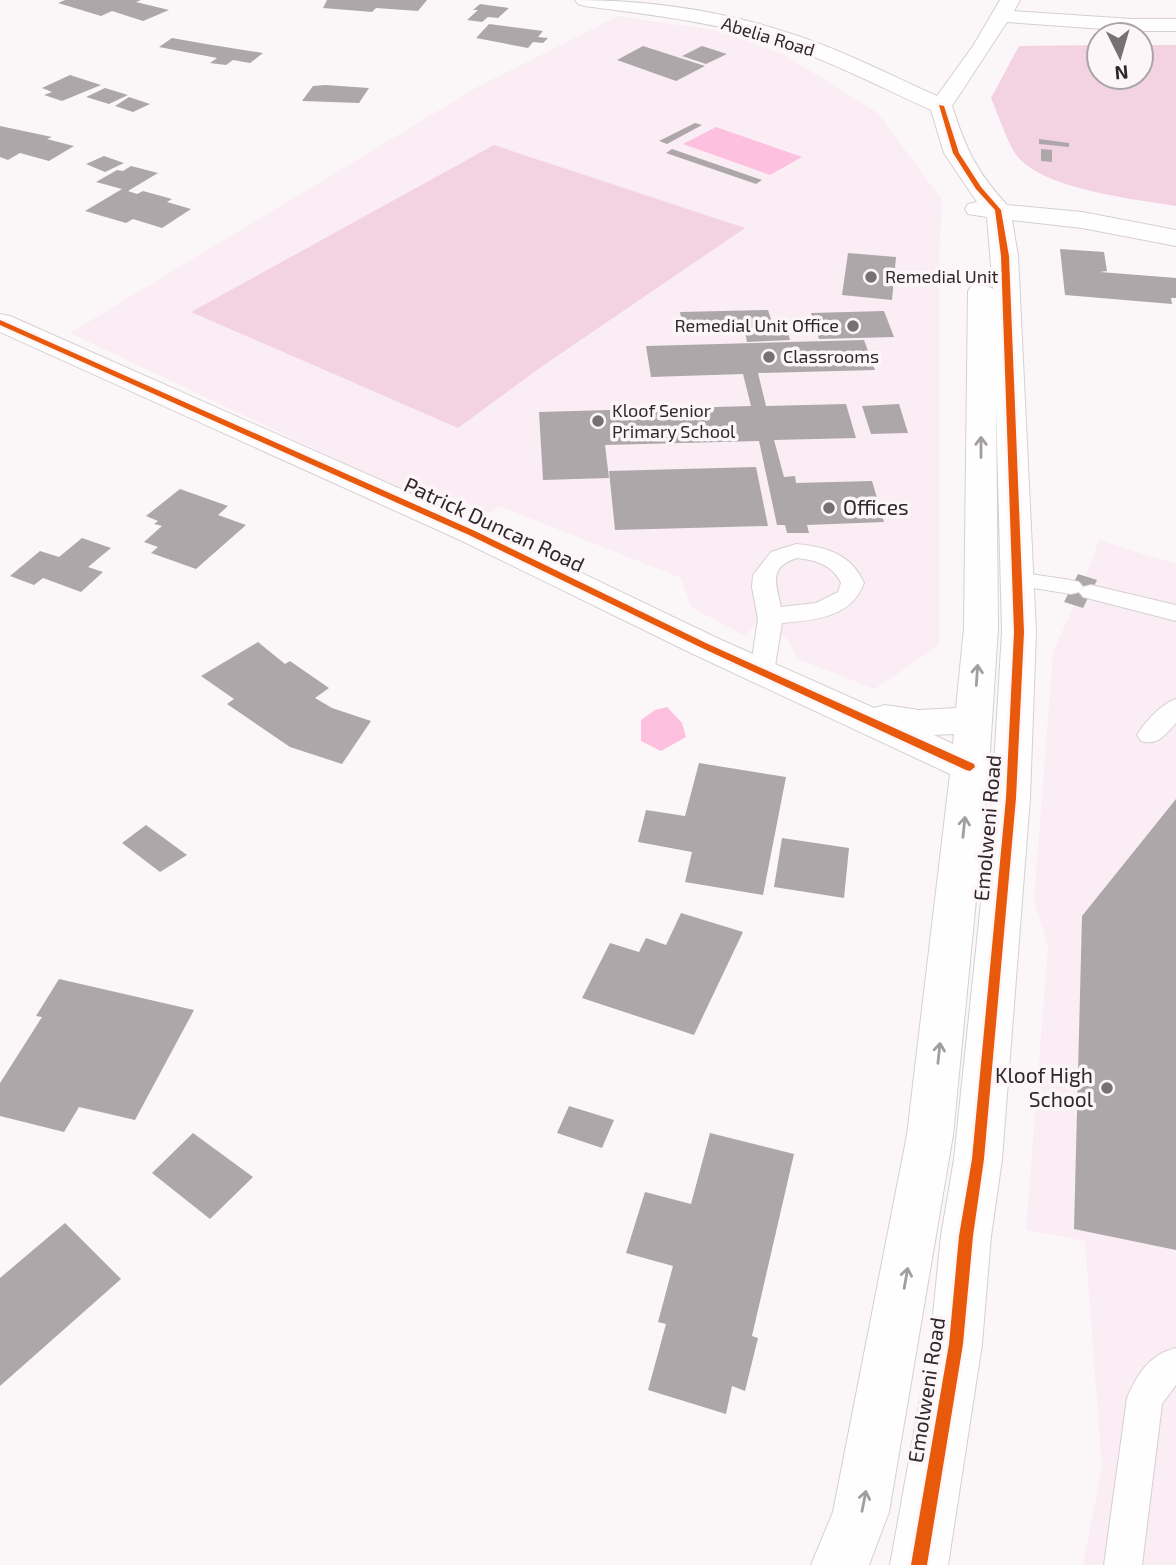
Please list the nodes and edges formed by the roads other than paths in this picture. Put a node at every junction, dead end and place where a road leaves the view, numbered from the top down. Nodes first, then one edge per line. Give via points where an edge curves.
1 (585, 0) edge
2 (1006, 8) edge
3 (1176, 25) edge
4 (962, 75) junction
5 (874, 76) junction
6 (941, 106) junction
7 (984, 202) junction
8 (1125, 230) junction
9 (1176, 238) edge
10 (1005, 256) junction
11 (0, 322) edge
12 (1017, 579) junction
13 (1081, 590) joint
14 (1176, 613) edge
15 (770, 616) dead end
16 (762, 672) junction
17 (1176, 708) edge
18 (842, 709) junction
19 (974, 720) junction
20 (1150, 735) dead end
21 (970, 767) junction
22 (1176, 1366) edge
23 (840, 1565) edge
24 (919, 1565) edge
25 (1123, 1565) edge

1 - 5 street, Abelia Road via 753,29
2 - 3 street via 1132,25
2 - 4 street
4 - 5 street via 909,81
4 - 6 street
5 - 6 street, Abelia Road
6 - 7 street, Emolweni Road via 956,153
7 - 8 street
7 - 10 street, Emolweni Road
19 -> 7 street, Emolweni Road via 981,628
8 - 9 street
8 - 10 street via 1048,232 1014,243
10 - 12 street, Emolweni Road
11 - 16 street, Patrick Duncan Road via 472,533
12 - 13 lane
12 - 24 street, Emolweni Road via 1011,798 978,1159 956,1344
13 - 14 lane
15 - 16 lane
16 - 18 street, Patrick Duncan Road
17 - 20 lane
18 - 19 street via 919,723
18 - 21 street, Patrick Duncan Road
19 - 21 street, Emolweni Road
23 -> 21 street, Emolweni Road via 862,1512 930,1135
22 - 25 lane via 1167,1368 1145,1398

